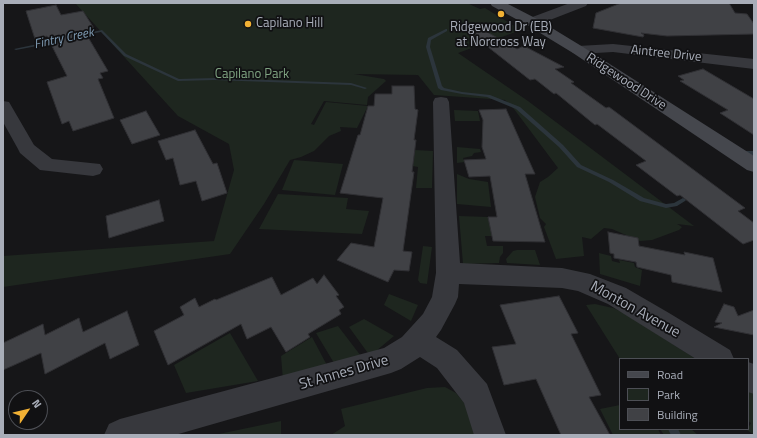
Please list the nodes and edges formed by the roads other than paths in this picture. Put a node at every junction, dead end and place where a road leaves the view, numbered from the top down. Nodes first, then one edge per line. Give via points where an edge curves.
1 (496, 3) edge
2 (582, 3) edge
3 (532, 22) junction
4 (578, 50) junction
5 (754, 64) edge
6 (441, 102) dead end
7 (3, 106) edge
8 (754, 165) edge
9 (93, 169) dead end
10 (448, 273) junction
11 (418, 340) junction
12 (718, 358) edge
13 (120, 435) edge
14 (490, 435) edge

1 - 3 main road, Ridgewood Drive
2 - 3 street
3 - 4 main road, Ridgewood Drive
4 - 5 street, Aintree Drive via 613,48
4 - 8 main road, Ridgewood Drive
6 - 10 street, St Annes Drive
7 - 9 street via 27,149 47,165
10 - 11 street, St Annes Drive via 442,304
10 - 12 street, Monton Avenue via 581,281 617,296
11 - 13 street, St Annes Drive via 391,360
11 - 14 street via 447,359 476,395

